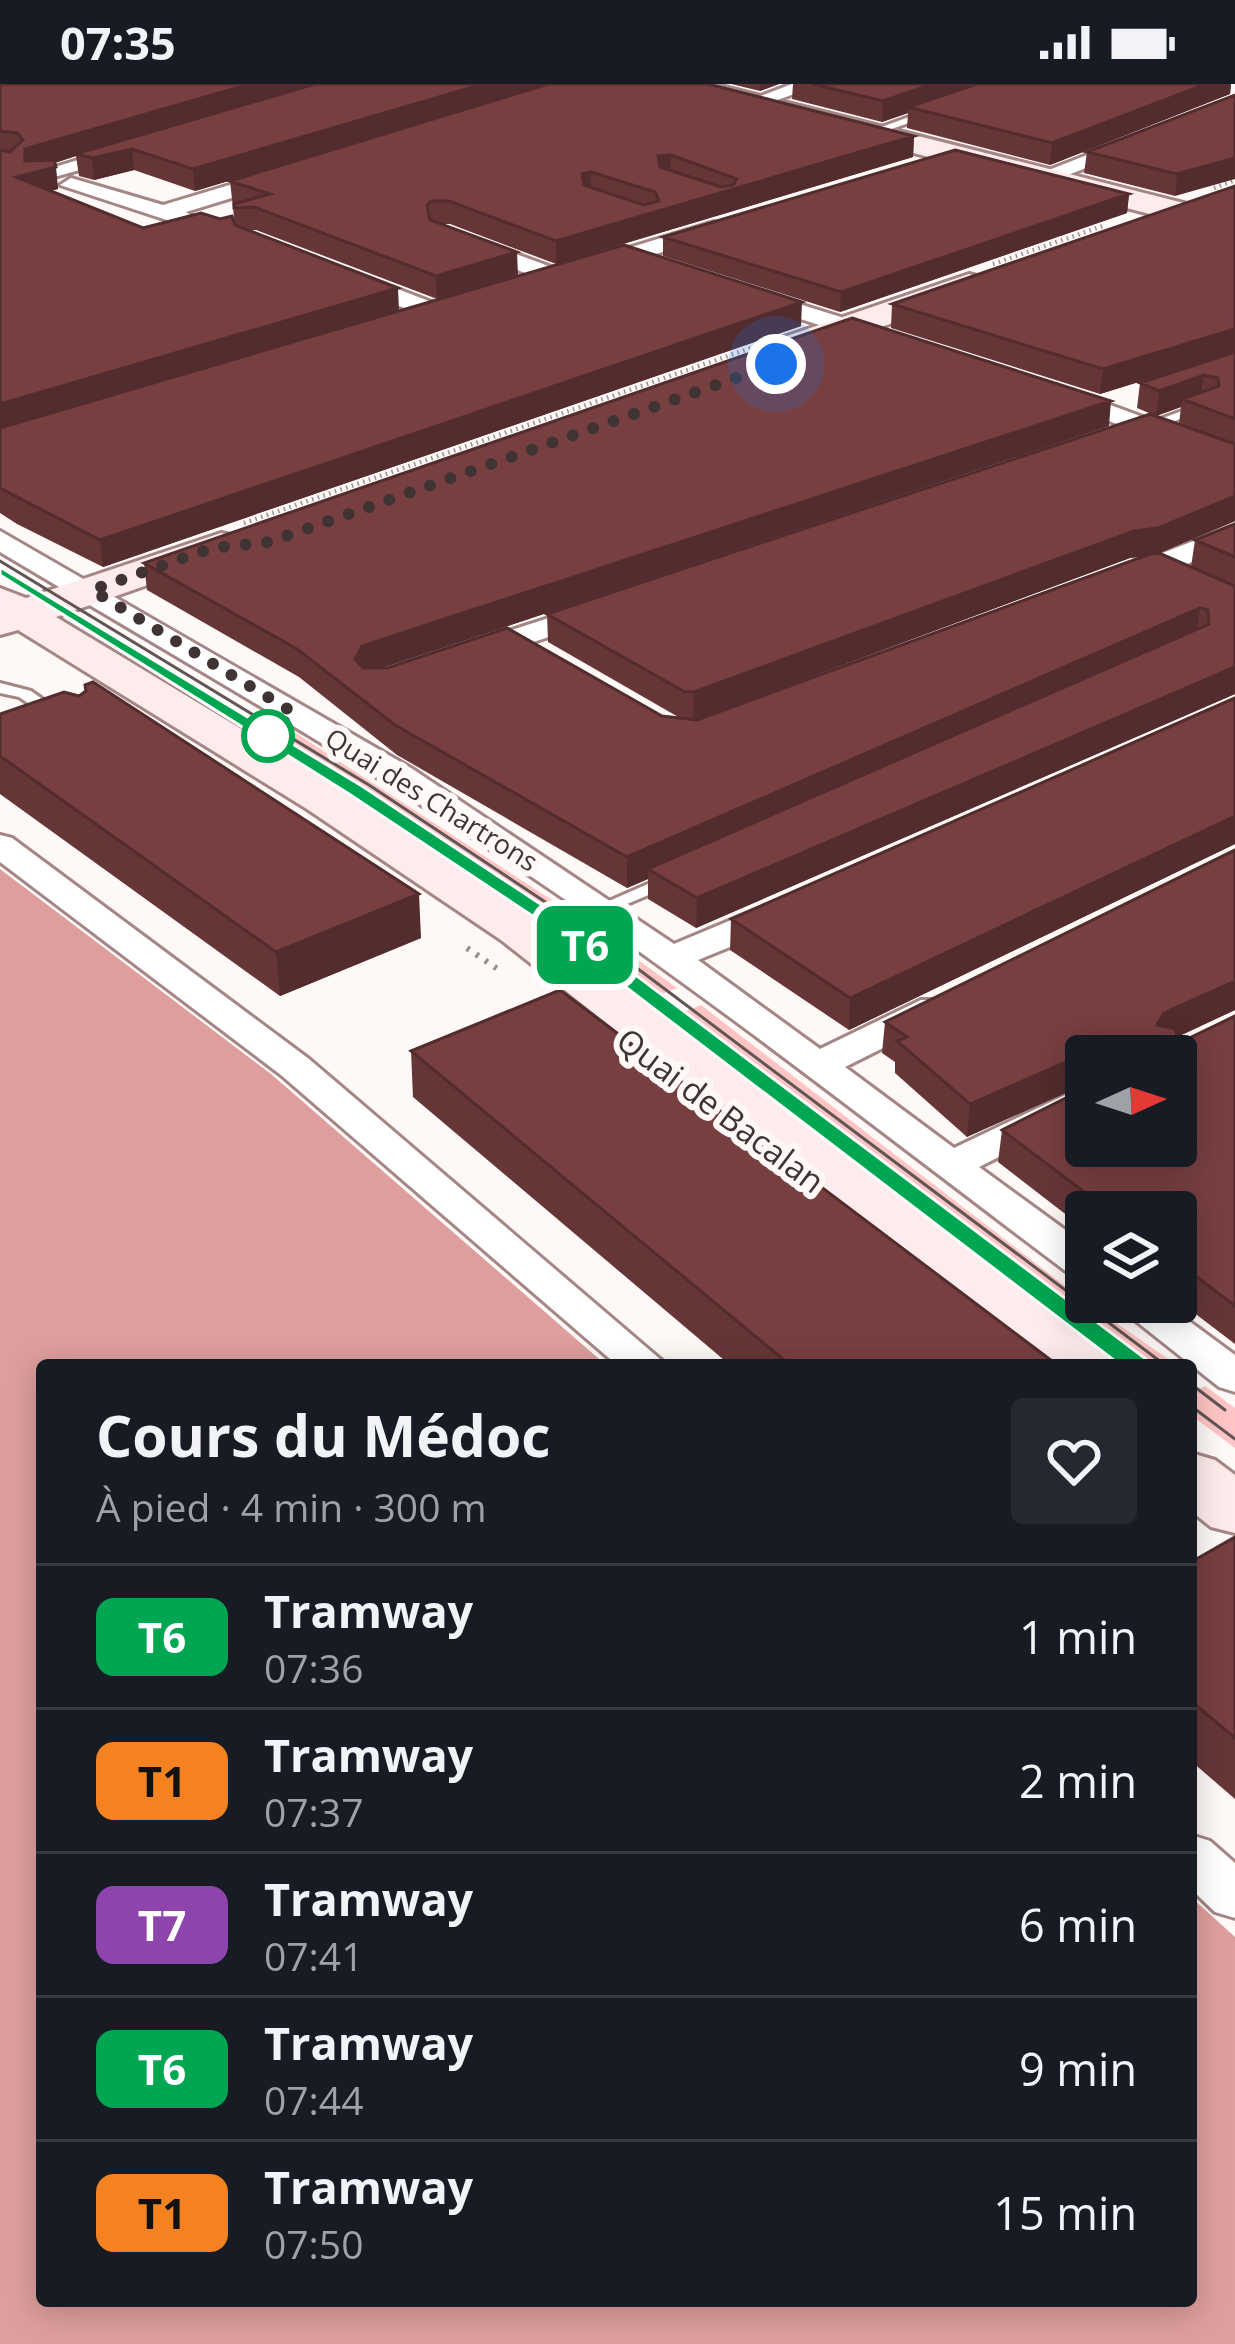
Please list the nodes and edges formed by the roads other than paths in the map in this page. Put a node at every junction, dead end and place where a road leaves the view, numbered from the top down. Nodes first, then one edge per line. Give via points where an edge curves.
1 (679, 84) edge
2 (812, 84) edge
3 (752, 103) junction
4 (1235, 103) edge
5 (948, 106) edge
6 (869, 133) junction
7 (156, 142) edge
8 (957, 155) junction
9 (918, 168) edge
10 (1042, 177) junction
11 (1235, 191) edge
12 (129, 203) junction
13 (1167, 209) junction
14 (161, 213) junction
15 (743, 220) edge
16 (202, 224) edge
17 (1235, 226) edge
18 (1123, 230) edge
19 (440, 233) edge
20 (625, 256) junction
21 (316, 265) edge
22 (994, 269) edge
23 (669, 270) edge
24 (557, 277) junction
25 (520, 287) edge
26 (734, 291) edge
27 (838, 324) junction
28 (394, 326) edge
29 (916, 348) edge
30 (760, 357) edge
31 (1021, 381) edge
32 (1144, 393) edge
33 (1207, 406) edge
34 (1101, 407) junction
35 (1148, 426) junction
36 (1235, 434) edge
37 (1093, 445) edge
38 (1199, 446) junction
39 (1235, 460) edge
40 (256, 533) edge
41 (1235, 534) edge
42 (0, 540) edge
43 (92, 590) junction
44 (1235, 602) edge
45 (619, 604) edge
46 (6, 616) edge
47 (512, 640) junction
48 (553, 664) edge
49 (435, 665) edge
50 (0, 688) edge
51 (330, 701) edge
52 (294, 713) junction
53 (80, 729) edge
54 (0, 845) edge
55 (691, 869) edge
56 (802, 902) edge
57 (602, 908) junction
58 (671, 958) junction
59 (575, 985) junction
60 (966, 992) edge
61 (817, 1066) junction
62 (1065, 1108) edge
63 (951, 1165) junction
64 (1065, 1250) edge
65 (1162, 1323) edge
66 (638, 1359) edge
67 (1042, 1359) edge
68 (1074, 1359) edge
69 (1235, 1377) edge
70 (1197, 1455) edge
71 (1197, 1481) edge
72 (1235, 1484) edge
73 (1235, 1510) edge
74 (1197, 1861) edge
75 (1235, 1896) edge

1 - 3 main road
2 - 3 street
3 - 6 main road
4 - 10 street
5 - 6 lane
6 - 8 main road
7 - 12 street via 48,177
8 - 9 street
8 - 10 main road
10 - 13 main road
11 - 13 main road
12 - 14 street
12 - 14 street via 302,161
13 - 17 main road
13 - 18 main road
14 - 16 street
15 - 20 street
19 - 24 street
20 - 23 street
20 - 24 street
21 - 28 street via 448,309
22 - 27 main road
24 - 25 street
26 - 27 street
27 - 29 street
27 - 30 main road
31 - 34 street
32 - 34 street
33 - 35 lane
34 - 35 street
35 - 37 street
35 - 38 street
36 - 38 street
38 - 39 street
40 - 43 main road
41 - 44 street via 1150,569
42 - 43 street, Quai des Chartrons
43 - 46 main road
43 - 52 street, Quai des Chartrons
45 - 47 street
46 - 59 main road, Quai des Chartrons via 324,799
47 - 48 street
47 - 49 street
50 - 53 lane via 25,694
51 - 52 street
52 - 57 street, Quai des Chartrons
54 - 66 street via 308,1061
55 - 57 lane
56 - 58 street
57 - 58 street, Quai des Chartrons
58 - 61 street
59 - 67 main road, Quai de Bacalan
59 - 68 main road, Quai de Bacalan
60 - 61 street
61 - 63 street
62 - 63 street
63 - 64 street
65 - 69 street
70 - 72 main road
71 - 73 main road
74 - 75 street

